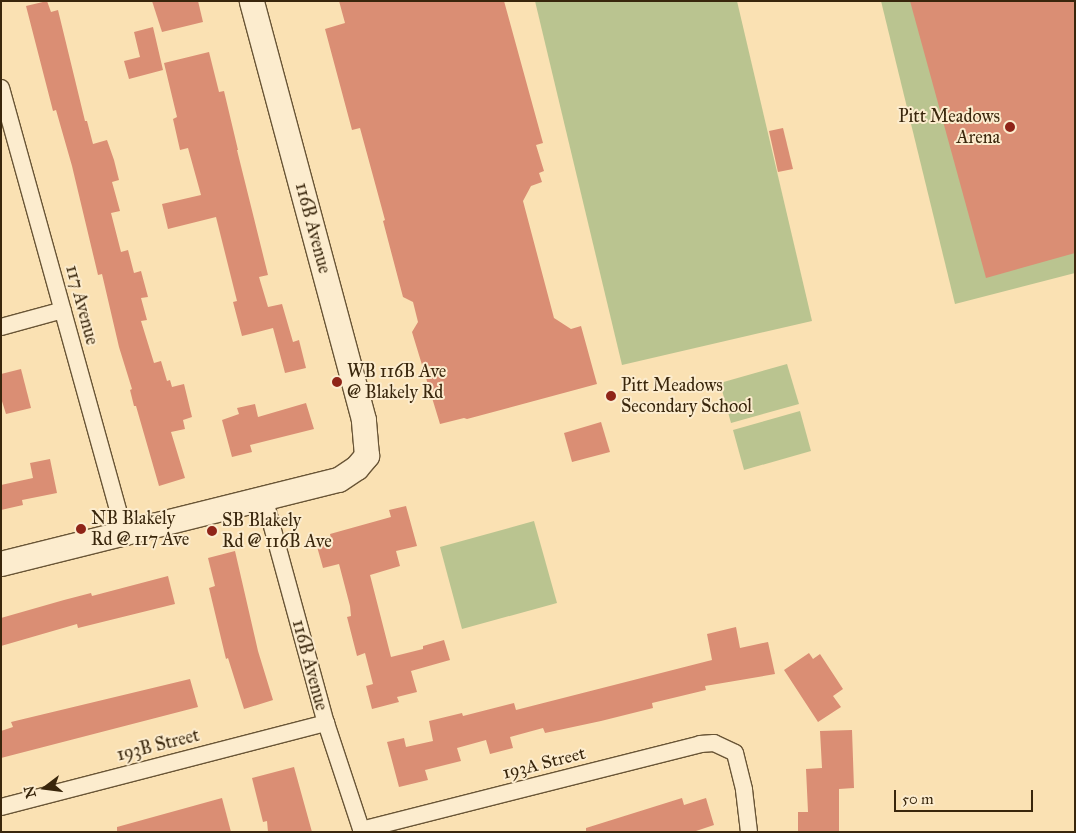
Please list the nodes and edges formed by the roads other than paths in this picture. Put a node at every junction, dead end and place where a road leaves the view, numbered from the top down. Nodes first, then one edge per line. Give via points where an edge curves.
1 (252, 1) edge
2 (2, 94) edge
3 (63, 310) junction
4 (1, 327) edge
5 (264, 497) junction
6 (124, 532) junction
7 (1, 564) edge
8 (326, 723) junction
9 (1, 806) edge
10 (362, 831) edge
11 (749, 832) edge

1 - 5 street, 116B Avenue via 364,420 367,456 357,468 339,480
2 - 3 street, 117 Avenue
3 - 4 street
3 - 6 street, 117 Avenue
5 - 6 street
5 - 8 street, 116B Avenue
6 - 7 street
8 - 9 street, 193B Street
8 - 10 street, 116B Avenue
10 - 11 street, 193A Street via 714,743 735,753

